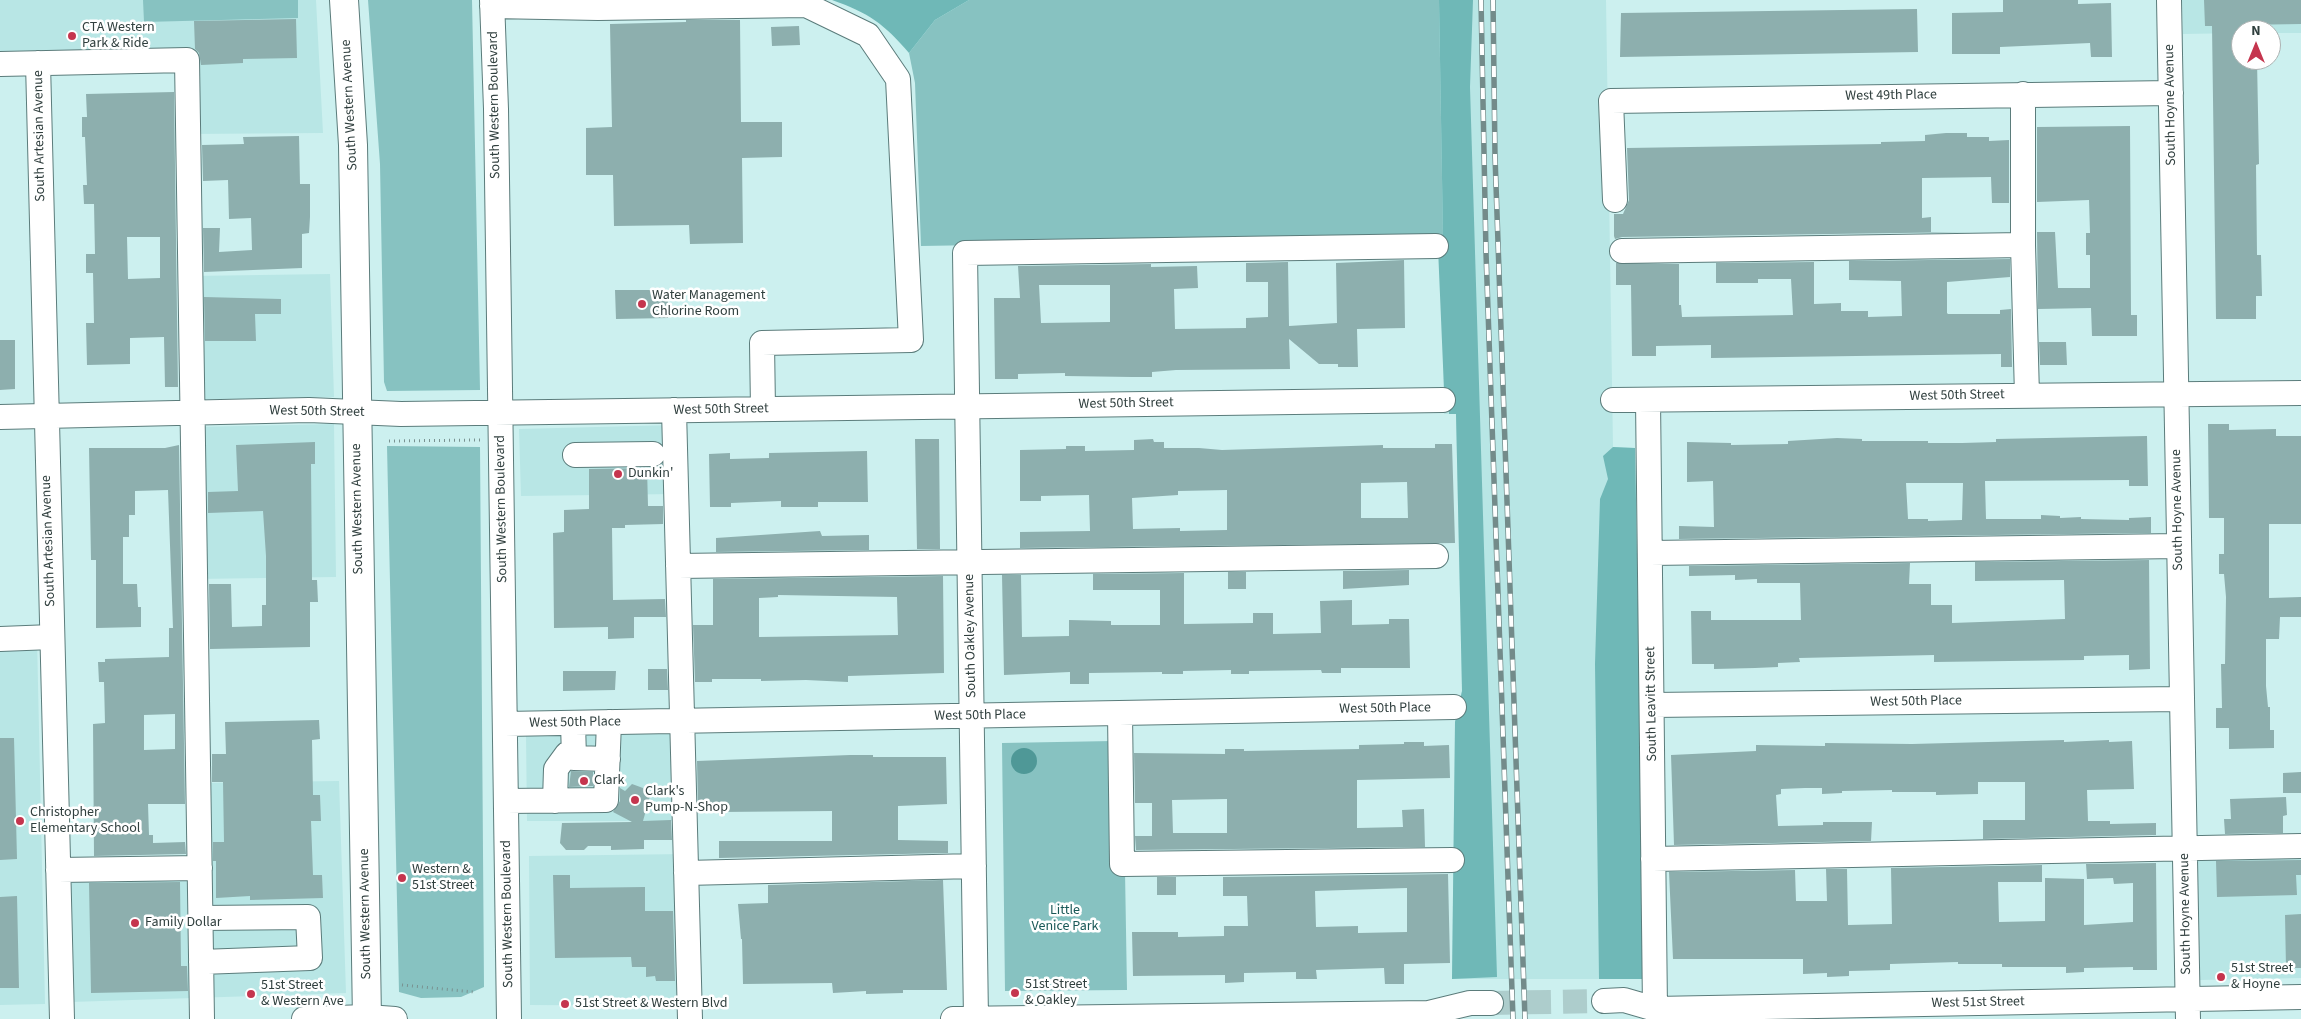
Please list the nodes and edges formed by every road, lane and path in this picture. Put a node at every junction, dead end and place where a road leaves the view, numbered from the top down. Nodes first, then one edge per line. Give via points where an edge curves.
1 (344, 0) edge
2 (2169, 0) edge
3 (492, 3) edge
4 (38, 63) junction
5 (0, 64) edge
6 (2170, 93) junction
7 (2023, 94) junction
8 (1615, 200) dead end
9 (2023, 245) junction
10 (1436, 246) dead end
11 (1622, 251) dead end
12 (2301, 393) edge
13 (2176, 394) junction
14 (2027, 396) junction
15 (1443, 400) dead end
16 (1613, 400) dead end
17 (1648, 400) junction
18 (968, 406) junction
19 (763, 409) junction
20 (674, 410) junction
21 (357, 412) junction
22 (500, 412) junction
23 (193, 413) junction
24 (46, 416) junction
25 (0, 418) edge
26 (472, 434) dead end
27 (472, 440) junction
28 (480, 440) dead end
29 (389, 441) dead end
30 (653, 454) dead end
31 (575, 455) dead end
32 (2179, 546) junction
33 (1650, 553) junction
34 (1436, 556) dead end
35 (970, 562) junction
36 (678, 566) junction
37 (52, 637) junction
38 (0, 639) edge
39 (2181, 699) junction
40 (1652, 705) junction
41 (1454, 707) dead end
42 (1120, 714) junction
43 (972, 716) junction
44 (682, 721) junction
45 (573, 722) junction
46 (609, 722) junction
47 (505, 724) junction
48 (574, 758) junction
49 (608, 759) junction
50 (506, 801) junction
51 (555, 801) junction
52 (2301, 846) edge
53 (2185, 849) junction
54 (1653, 859) junction
55 (1452, 860) dead end
56 (974, 866) junction
57 (200, 868) junction
58 (58, 870) junction
59 (686, 873) junction
60 (201, 918) junction
61 (201, 962) junction
62 (402, 985) dead end
63 (474, 992) dead end
64 (2301, 997) edge
65 (1604, 1001) tunnel mouth
66 (1491, 1003) tunnel mouth
67 (1655, 1009) junction
68 (2188, 1009) edge
69 (1429, 1013) junction
70 (1729, 1013) edge
71 (1337, 1016) edge
72 (367, 1018) edge
73 (62, 1019) edge
74 (202, 1019) edge
75 (304, 1019) edge
76 (395, 1019) edge
77 (509, 1019) edge
78 (690, 1019) edge
79 (953, 1019) edge
80 (976, 1019) edge
81 (1457, 1019) edge
82 (1626, 1019) edge

1 - 21 main road, South Western Avenue via 353,144
2 - 6 street, South Hoyne Avenue
3 - 19 street via 598,8 806,6 868,35 898,79 911,340 762,343
3 - 22 street, South Western Boulevard
4 - 5 street
4 - 23 street via 187,60
4 - 24 street, South Artesian Avenue
6 - 7 street, West 49th Place
6 - 13 street, South Hoyne Avenue
7 - 8 street, West 49th Place via 1611,101
7 - 9 street
9 - 11 street
9 - 14 street
10 - 18 street, South Oakley Avenue via 966,253
12 - 13 street, West 50th Street
13 - 14 street, West 50th Street
13 - 32 street, South Hoyne Avenue
14 - 17 street, West 50th Street
15 - 18 street, West 50th Street
16 - 17 street, West 50th Street
17 - 33 street, South Leavitt Street
18 - 19 street, West 50th Street
18 - 35 street, South Oakley Avenue
19 - 20 street, West 50th Street
20 - 22 street, West 50th Street
20 - 36 street
21 - 22 street, West 50th Street
21 - 23 street, West 50th Street
21 - 72 main road, South Western Avenue
22 - 47 street, South Western Boulevard
23 - 24 street, West 50th Street
23 - 57 street
24 - 25 street, West 50th Street
24 - 37 street, South Artesian Avenue
26 - 27 path
27 - 28 path
27 - 29 path
30 - 31 street
32 - 33 street
32 - 39 street, South Hoyne Avenue
33 - 40 street, South Leavitt Street
34 - 35 street
35 - 36 street
35 - 43 street, South Oakley Avenue
36 - 44 street
37 - 38 street
37 - 58 street, South Artesian Avenue
39 - 40 street, West 50th Place
39 - 53 street, South Hoyne Avenue
40 - 54 street, South Leavitt Street
41 - 42 street, West 50th Place
42 - 43 street, West 50th Place
42 - 55 street via 1122,864
43 - 44 street, West 50th Place
43 - 56 street, South Oakley Avenue
44 - 46 street, West 50th Place
44 - 59 street
45 - 46 street, West 50th Place
45 - 47 street, West 50th Place
45 - 48 street
46 - 49 street
47 - 50 street, South Western Boulevard
48 - 49 street
48 - 51 street via 567,754 556,769
49 - 51 street via 606,800
50 - 51 street
50 - 77 street, South Western Boulevard
52 - 53 street
53 - 54 street
53 - 68 street, South Hoyne Avenue
54 - 67 street, South Leavitt Street
56 - 59 street
56 - 80 street, South Oakley Avenue
57 - 58 street
57 - 60 street
58 - 73 street, South Artesian Avenue
59 - 78 street
60 - 61 street
60 - 61 street via 308,916 310,958
61 - 74 street
62 - 63 path
64 - 68 street, West 51st Street
65 - 67 street, West 51st Street via 1624,1000
66 - 69 street via 1470,1003
67 - 70 street, West 51st Street
67 - 82 street, West 51st Street
68 - 70 street, West 51st Street
69 - 71 street
69 - 81 street
71 - 80 street
72 - 75 street
72 - 76 street
79 - 80 street

